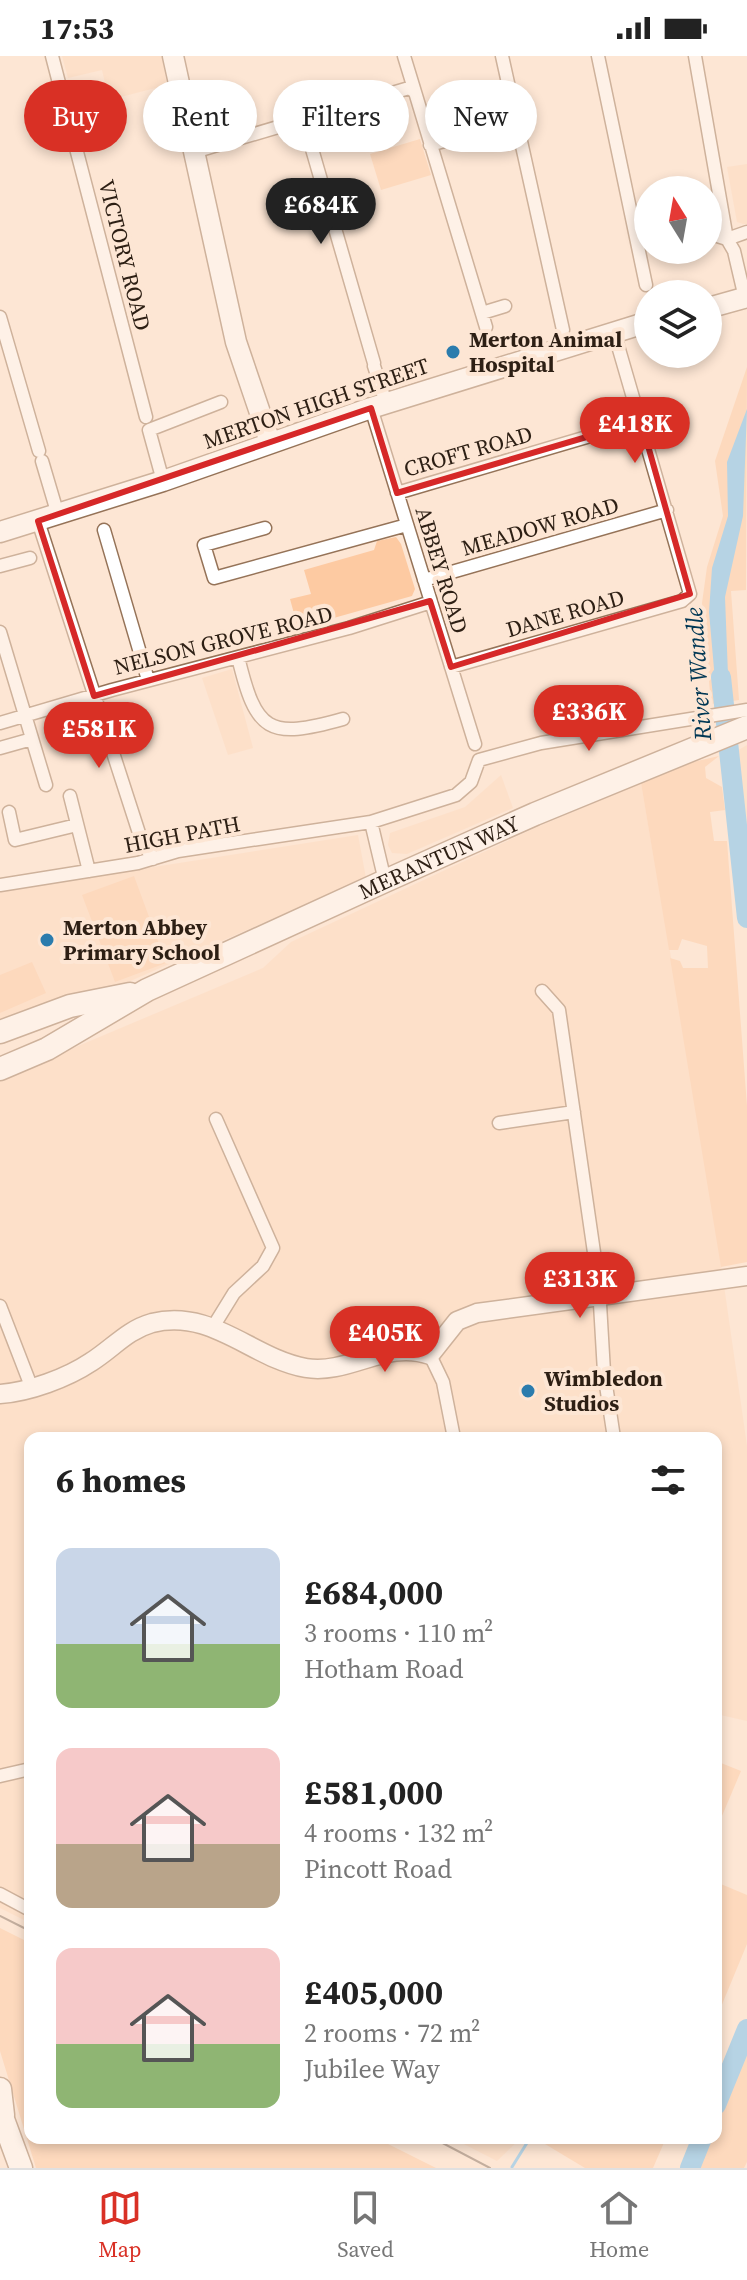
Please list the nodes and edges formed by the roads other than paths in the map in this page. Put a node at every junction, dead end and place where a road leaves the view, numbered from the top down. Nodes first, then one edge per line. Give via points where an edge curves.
1 (52, 56) edge
2 (173, 56) edge
3 (404, 56) edge
4 (502, 56) edge
5 (598, 56) edge
6 (695, 56) edge
7 (178, 80) edge
8 (507, 80) edge
9 (412, 90) junction
10 (409, 91) edge
11 (425, 130) edge
12 (194, 152) edge
13 (312, 152) edge
14 (432, 152) edge
15 (521, 152) edge
16 (634, 205) edge
17 (747, 232) edge
18 (722, 237) edge
19 (727, 239) junction
20 (645, 264) edge
21 (646, 279) dead end
22 (746, 298) edge
23 (722, 304) edge
24 (505, 306) dead end
25 (482, 313) junction
26 (0, 317) edge
27 (634, 326) edge
28 (486, 327) dead end
29 (563, 330) dead end
30 (614, 332) junction
31 (221, 402) dead end
32 (378, 405) junction
33 (641, 421) junction
34 (148, 424) junction
35 (270, 442) junction
36 (163, 481) junction
37 (397, 493) junction
38 (667, 510) junction
39 (48, 518) junction
40 (407, 525) junction
41 (265, 528) dead end
42 (104, 530) dead end
43 (0, 532) edge
44 (30, 558) dead end
45 (0, 566) edge
46 (424, 580) junction
47 (431, 602) junction
48 (1, 636) edge
49 (238, 657) junction
50 (451, 667) junction
51 (148, 680) junction
52 (94, 696) junction
53 (24, 716) junction
54 (343, 719) dead end
55 (0, 723) edge
56 (742, 723) edge
57 (696, 733) junction
58 (32, 739) junction
59 (475, 744) dead end
60 (0, 748) edge
61 (46, 785) dead end
62 (70, 796) dead end
63 (9, 812) dead end
64 (371, 822) junction
65 (77, 825) junction
66 (153, 859) junction
67 (89, 871) junction
68 (385, 881) junction
69 (0, 885) edge
70 (147, 990) junction
71 (542, 991) dead end
72 (0, 1032) edge
73 (0, 1069) edge
74 (574, 1112) junction
75 (216, 1119) dead end
76 (499, 1123) dead end
77 (747, 1276) edge
78 (598, 1296) junction
79 (0, 1306) edge
80 (213, 1327) junction
81 (430, 1355) junction
82 (31, 1386) junction
83 (0, 1394) edge
84 (453, 1432) edge
85 (613, 1432) edge
86 (24, 1770) edge
87 (0, 1776) edge
88 (0, 1894) edge
89 (24, 1907) edge
90 (0, 2089) edge
91 (1, 2113) edge
92 (21, 2168) edge

1 - 34 street, VICTORY ROAD
2 - 7 main road
3 - 9 street
4 - 8 street
5 - 16 street
6 - 19 street
9 - 10 street
9 - 11 street
12 - 35 main road via 236,342
13 - 32 street, ABBEY ROAD
14 - 25 street
15 - 29 street via 548,298
17 - 19 street
18 - 19 street
19 - 22 street
20 - 21 street
22 - 23 main road
24 - 25 street
25 - 28 street
26 - 39 street via 40,456
27 - 30 main road, MERTON HIGH STREET
30 - 32 main road, MERTON HIGH STREET
30 - 33 street
31 - 34 street
32 - 35 main road, MERTON HIGH STREET
32 - 37 street, ABBEY ROAD
33 - 37 street, CROFT ROAD
33 - 38 street
34 - 36 street, VICTORY ROAD
35 - 36 main road, MERTON HIGH STREET
36 - 39 main road, MERTON HIGH STREET
37 - 40 street, ABBEY ROAD
38 - 46 street, MEADOW ROAD
38 - 50 street, DANE ROAD via 689,597
39 - 43 main road, MERTON HIGH STREET
39 - 52 street
40 - 41 street via 214,578 204,545
40 - 46 street, ABBEY ROAD
42 - 51 street
44 - 45 street
46 - 47 street, ABBEY ROAD
47 - 49 street, NELSON GROVE ROAD
47 - 50 street, ABBEY ROAD
48 - 53 street
49 - 51 street, NELSON GROVE ROAD
49 - 54 street via 252,706 271,725 292,731
50 - 59 street, ABBEY ROAD
51 - 52 street, NELSON GROVE ROAD
52 - 53 street, NELSON GROVE ROAD
52 - 66 street via 141,838
53 - 55 street, NELSON GROVE ROAD
53 - 58 street
56 - 57 highway, MERANTUN WAY
56 - 57 street via 715,717
57 - 64 street, HIGH PATH via 541,743 479,760 471,782 456,795
57 - 68 highway, MERANTUN WAY
58 - 60 street
58 - 61 street
62 - 65 street
63 - 65 street via 15,840
64 - 66 street, HIGH PATH
64 - 68 street
65 - 67 street
66 - 67 street, HIGH PATH
67 - 69 street, HIGH PATH
68 - 70 highway, MERANTUN WAY
70 - 72 highway, MERANTUN WAY via 70,1006
70 - 73 highway, MERANTUN WAY via 47,1049
71 - 74 street via 559,1010
74 - 76 street
74 - 78 street
75 - 80 street via 273,1248
77 - 78 street
78 - 81 street via 465,1317
78 - 85 street
79 - 82 street
80 - 81 street via 307,1368 342,1367 402,1349
80 - 82 street via 183,1320 149,1324 92,1362
81 - 84 street via 443,1382
82 - 83 street
86 - 87 street
88 - 89 street
90 - 91 highway
91 - 92 highway

